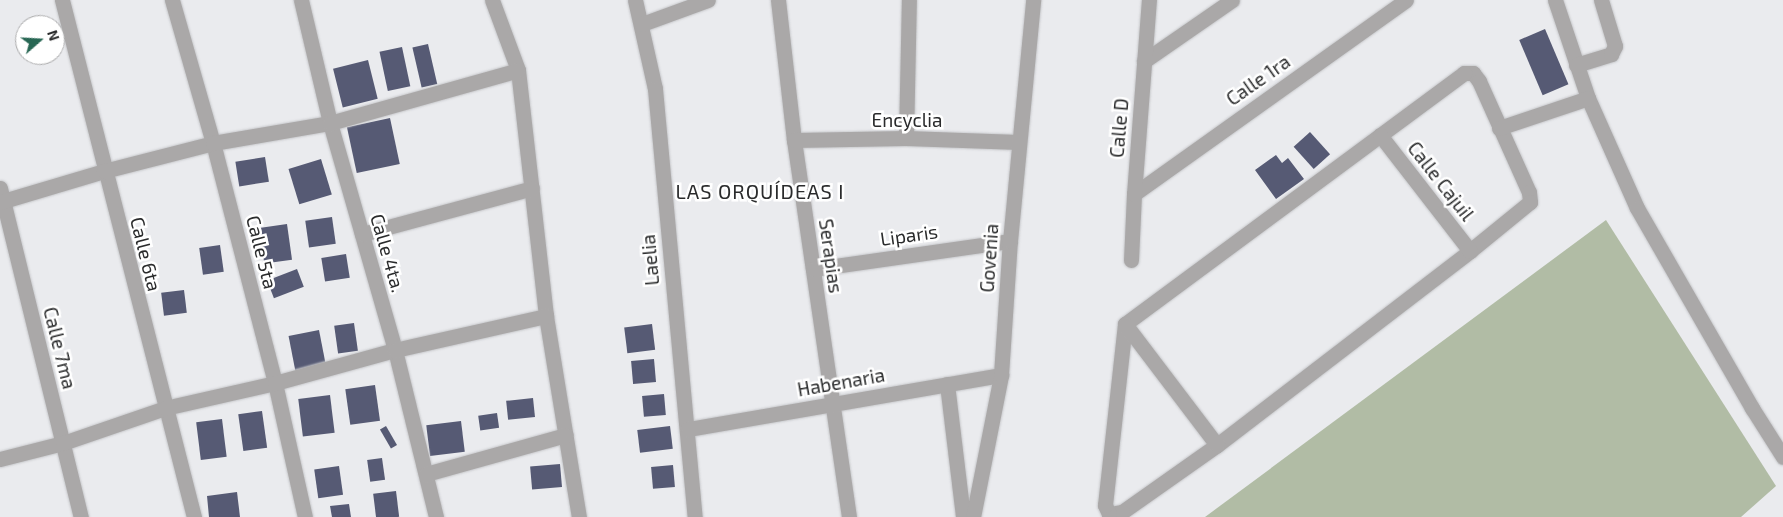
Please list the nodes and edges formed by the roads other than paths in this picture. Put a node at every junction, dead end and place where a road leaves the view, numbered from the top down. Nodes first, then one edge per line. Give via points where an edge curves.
1 (62, 0) edge
2 (172, 0) edge
3 (301, 0) edge
4 (492, 0) edge
5 (635, 0) edge
6 (708, 0) edge
7 (778, 0) edge
8 (909, 0) edge
9 (1033, 0) edge
10 (1149, 0) edge
11 (1232, 0) edge
12 (1406, 0) edge
13 (1555, 0) edge
14 (1601, 0) edge
15 (642, 24) junction
16 (1144, 61) junction
17 (1576, 65) junction
18 (518, 70) junction
19 (1588, 98) junction
20 (330, 123) junction
21 (1499, 128) junction
22 (1380, 134) junction
23 (906, 138) junction
24 (794, 140) junction
25 (1019, 142) junction
26 (214, 143) junction
27 (104, 171) junction
28 (532, 188) junction
29 (1134, 194) junction
30 (1, 197) edge
31 (362, 234) junction
32 (1010, 241) junction
33 (1470, 251) junction
34 (1132, 260) dead end
35 (813, 269) junction
36 (546, 316) junction
37 (1125, 324) junction
38 (395, 350) junction
39 (1001, 375) junction
40 (275, 383) junction
41 (947, 384) junction
42 (832, 403) junction
43 (165, 408) junction
44 (688, 429) junction
45 (566, 434) junction
46 (63, 443) junction
47 (1217, 445) junction
48 (1783, 457) edge
49 (0, 458) edge
50 (426, 474) junction
51 (81, 517) edge
52 (194, 517) edge
53 (305, 517) edge
54 (436, 517) edge
55 (578, 517) edge
56 (695, 517) edge
57 (849, 517) edge
58 (962, 517) edge
59 (973, 517) edge

1 - 27 street, Calle 6ta
2 - 26 street, Calle 5ta
3 - 20 street, Calle 4ta.
4 - 18 street
5 - 15 street, Laelia
6 - 15 street
7 - 24 street, Serapias
8 - 23 street
9 - 25 street, Govenia
10 - 16 street, Calle D
11 - 16 street
12 - 29 street, Calle 1ra
13 - 17 street
14 - 17 street via 1615,46 1611,54
15 - 44 street, Laelia via 655,89
16 - 29 street, Calle D
17 - 19 street
18 - 20 street
18 - 28 street
19 - 21 street
19 - 48 street via 1637,208
20 - 26 street
20 - 31 street, Calle 4ta.
21 - 22 street via 1479,80 1473,73 1464,73
21 - 33 street via 1530,202
22 - 33 street, Calle Cajuil
22 - 37 street
23 - 24 street, Encyclia
23 - 25 street, Encyclia
24 - 35 street, Serapias
25 - 32 street, Govenia
26 - 27 street
26 - 40 street, Calle 5ta
27 - 30 street
27 - 43 street, Calle 6ta
28 - 31 street
28 - 36 street
29 - 34 street, Calle D
30 - 46 street, Calle 7ma
31 - 38 street, Calle 4ta.
32 - 35 street, Liparis
32 - 39 street, Govenia
33 - 47 street
35 - 42 street, Serapias
36 - 38 street
36 - 45 street
37 - 47 street
37 - 47 street via 1105,505 1109,514 1122,512
38 - 40 street
38 - 50 street, Calle 4ta.
39 - 41 street, Habenaria
39 - 59 street, Govenia
40 - 43 street
40 - 53 street, Calle 5ta
41 - 42 street, Habenaria
41 - 58 street
42 - 44 street, Habenaria
42 - 57 street, Serapias
43 - 46 street
43 - 52 street, Calle 6ta
44 - 56 street, Laelia
45 - 50 street
45 - 55 street
46 - 49 street
46 - 51 street, Calle 7ma
50 - 54 street, Calle 4ta.

